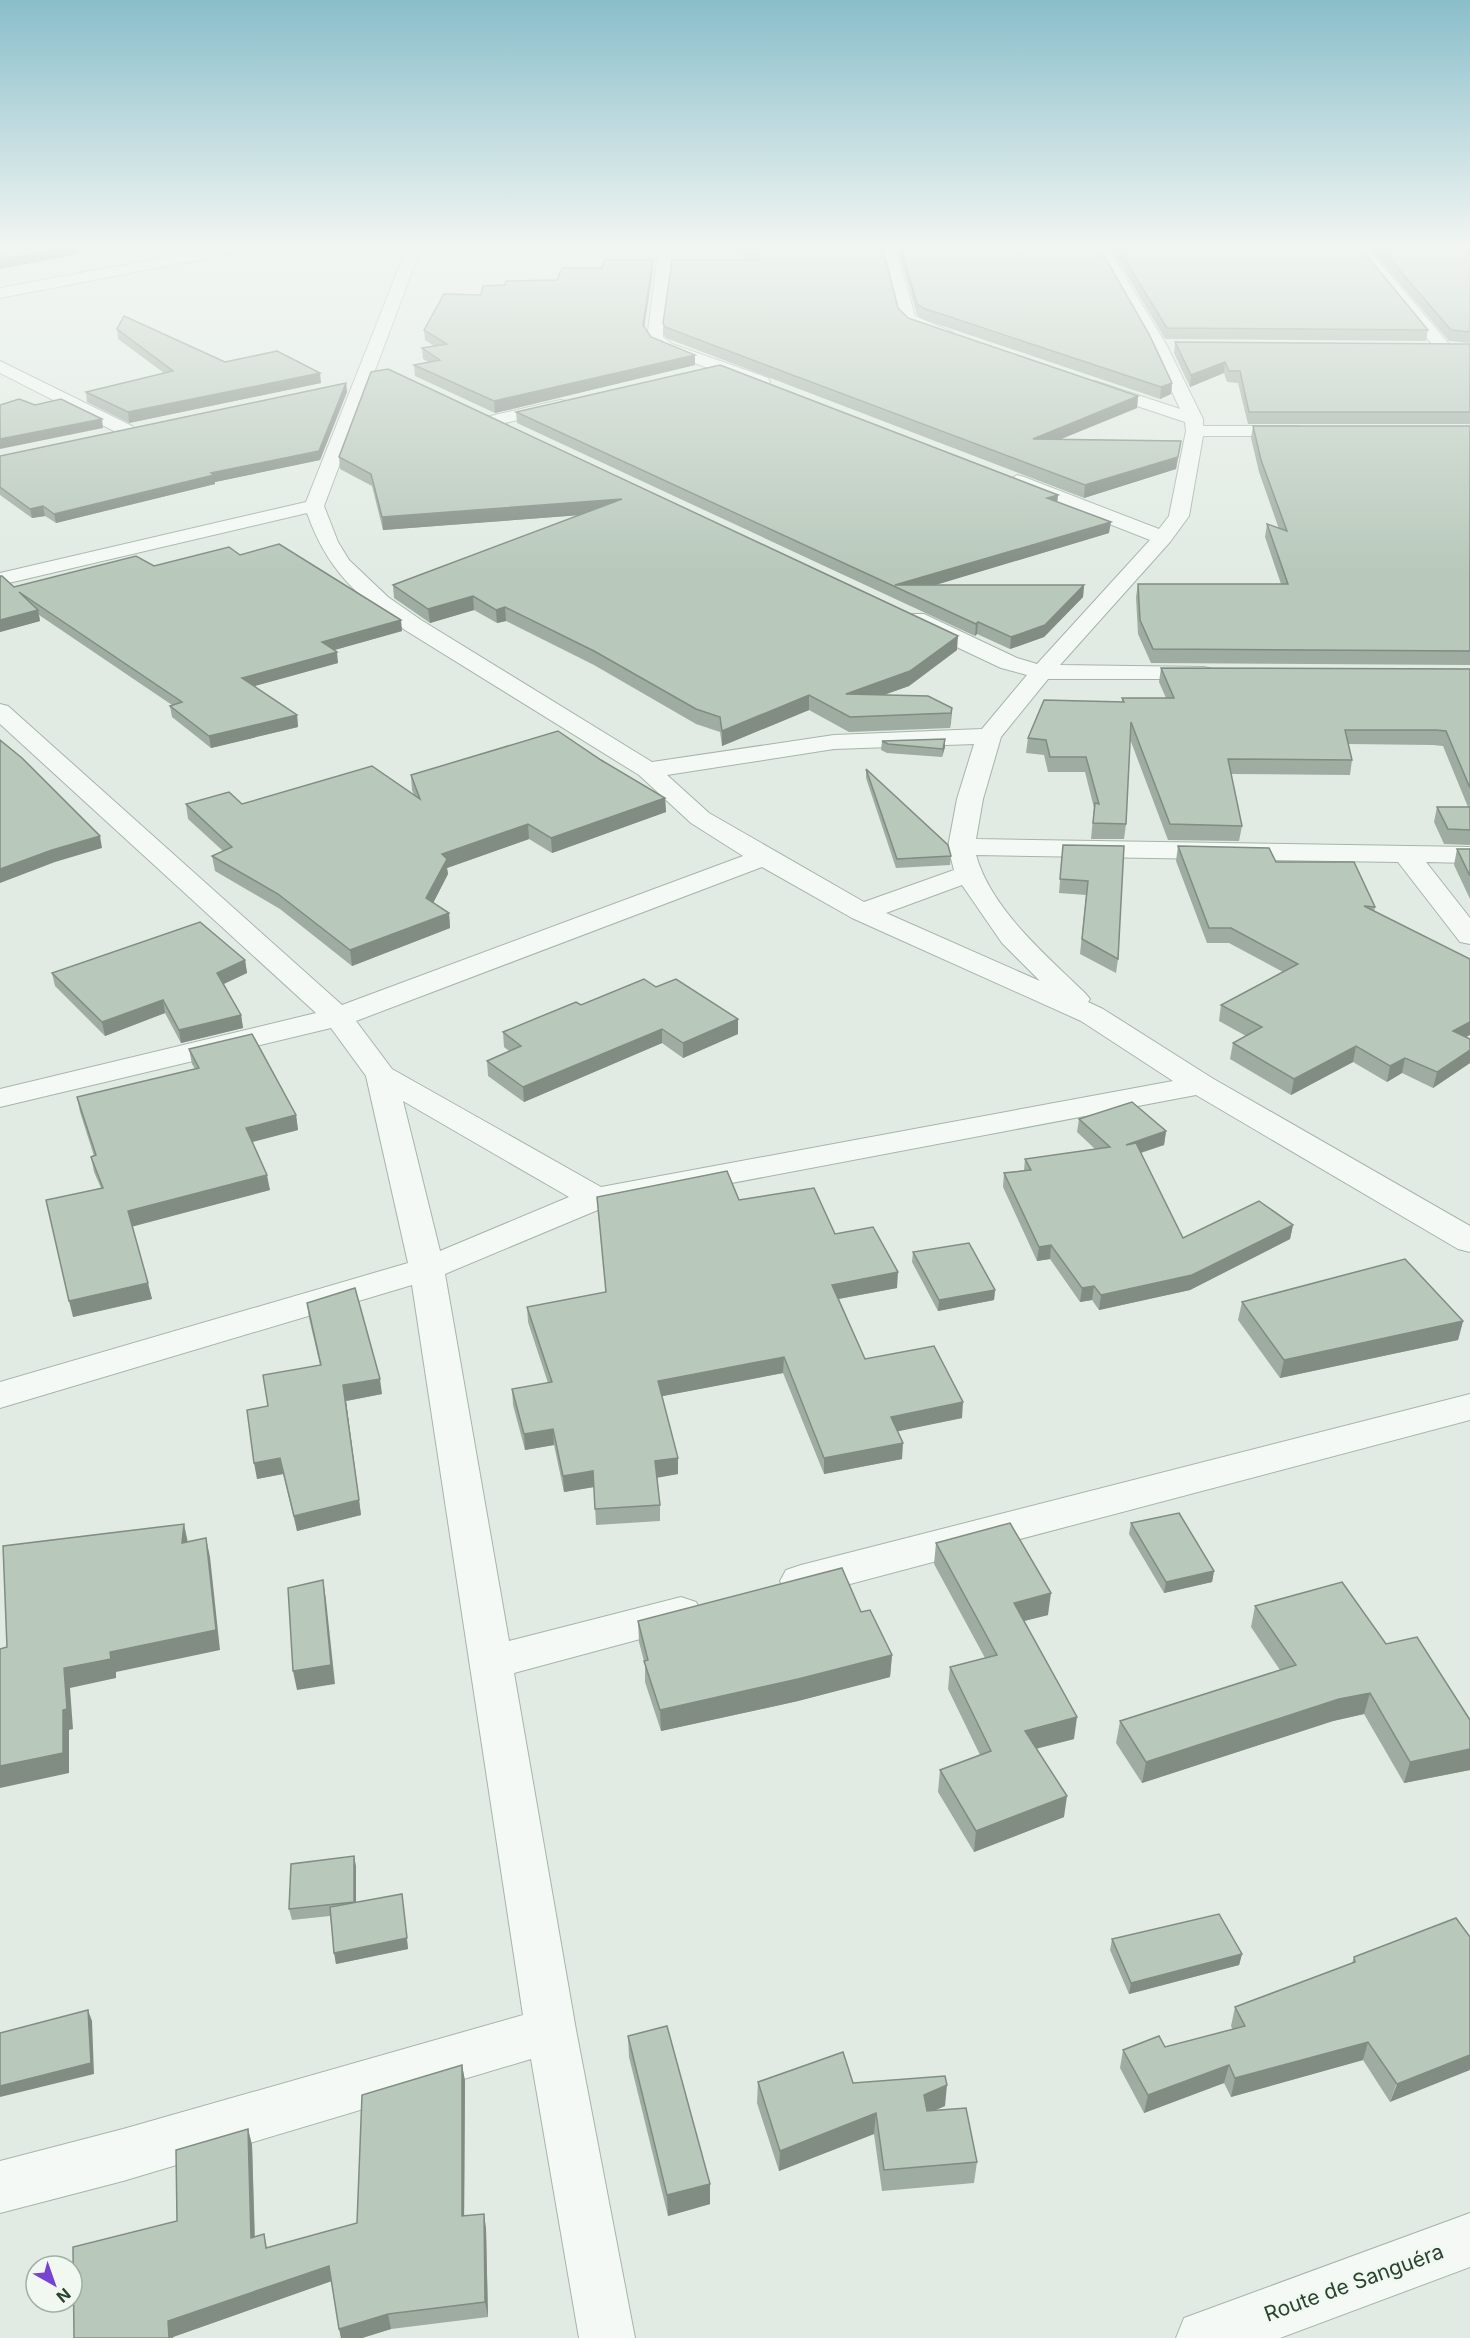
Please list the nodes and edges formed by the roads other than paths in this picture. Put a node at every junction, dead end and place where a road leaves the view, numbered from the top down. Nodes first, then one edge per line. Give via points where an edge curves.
1 (374, 354) edge
2 (686, 354) edge
3 (1163, 354) edge
4 (722, 367) junction
5 (2, 369) edge
6 (688, 375) edge
7 (1080, 381) edge
8 (777, 388) edge
9 (573, 402) edge
10 (471, 411) edge
11 (492, 421) junction
12 (1194, 425) junction
13 (148, 426) edge
14 (126, 430) junction
15 (1314, 431) edge
16 (103, 435) edge
17 (524, 436) edge
18 (998, 474) edge
19 (314, 506) junction
20 (1163, 538) junction
21 (0, 579) edge
22 (901, 612) edge
23 (1042, 672) junction
24 (1220, 674) edge
25 (0, 711) edge
26 (989, 736) junction
27 (648, 770) junction
28 (961, 847) junction
29 (1406, 855) junction
30 (1470, 855) edge
31 (764, 857) junction
32 (968, 874) junction
33 (862, 912) junction
34 (1470, 936) edge
35 (1092, 1015) junction
36 (338, 1017) junction
37 (381, 1076) junction
38 (1201, 1084) junction
39 (0, 1098) edge
40 (596, 1198) junction
41 (1470, 1241) edge
42 (427, 1269) junction
43 (0, 1395) edge
44 (1470, 1407) edge
45 (770, 1589) edge
46 (712, 1605) edge
47 (491, 1662) junction
48 (551, 2030) junction
49 (0, 2187) edge
50 (1470, 2240) edge
51 (607, 2338) edge
52 (1204, 2338) edge

1 - 19 street
2 - 4 street
3 - 12 street
4 - 6 street
4 - 8 street
5 - 14 street
7 - 12 street
9 - 11 street
10 - 11 street
11 - 17 street
12 - 15 street
12 - 20 street via 1179,516
13 - 14 street
14 - 16 street
18 - 20 street
19 - 21 street
19 - 27 street via 334,553 352,578 376,599
20 - 23 street
22 - 23 street via 1009,663
23 - 24 street
23 - 26 street
25 - 36 street
26 - 27 street via 834,742
26 - 28 street via 970,799
27 - 31 street via 700,818
28 - 29 street
28 - 32 street
29 - 30 street
29 - 34 street
31 - 33 street
31 - 36 street
32 - 33 street
32 - 35 street via 1012,937
33 - 35 street
35 - 38 street
36 - 37 street
36 - 39 street
37 - 40 street
37 - 42 street
38 - 40 street
38 - 41 street
40 - 42 street
42 - 43 street
42 - 47 street
44 - 45 street
46 - 47 street
47 - 48 street
48 - 49 street
48 - 51 street
50 - 52 street, Route de Sanguéra

